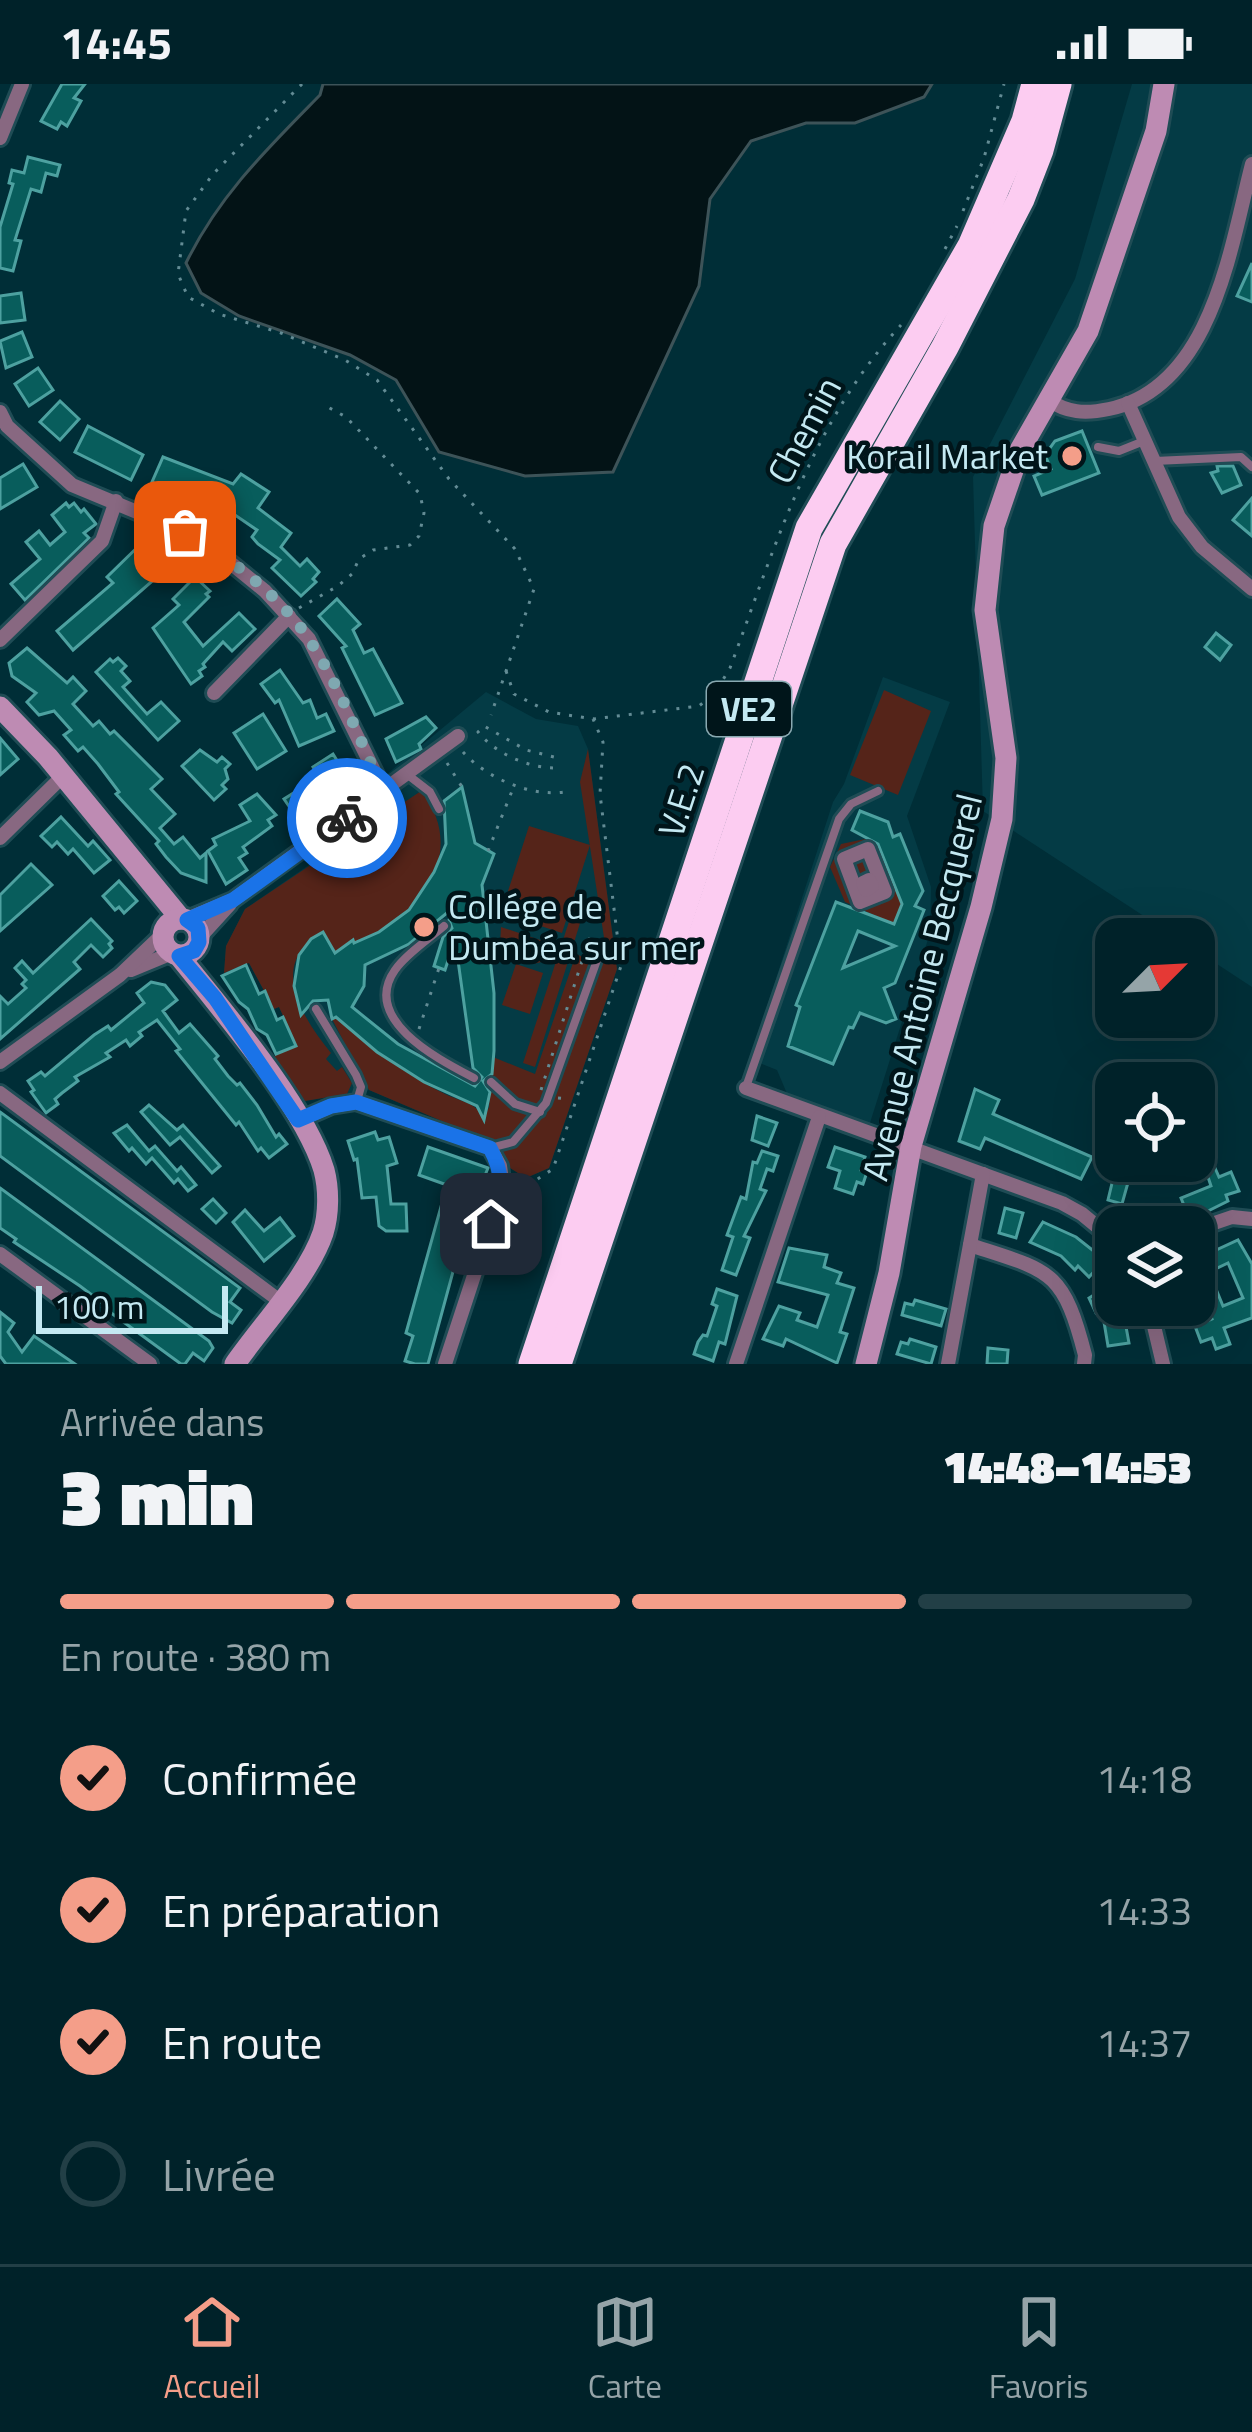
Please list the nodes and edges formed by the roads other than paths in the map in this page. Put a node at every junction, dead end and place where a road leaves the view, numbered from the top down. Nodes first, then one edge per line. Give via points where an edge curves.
1 (22, 84) edge
2 (1035, 84) edge
3 (1058, 84) edge
4 (1164, 84) edge
5 (1, 132) edge
6 (1252, 164) edge
7 (1047, 399) junction
8 (1128, 404) junction
9 (2, 423) edge
10 (1145, 441) junction
11 (1098, 447) dead end
12 (1154, 461) junction
13 (1252, 467) edge
14 (116, 501) junction
15 (1252, 590) edge
16 (289, 616) junction
17 (0, 640) edge
18 (214, 693) dead end
19 (0, 707) edge
20 (457, 741) road end
21 (405, 773) junction
22 (63, 776) junction
23 (383, 791) junction
24 (878, 791) dead end
25 (439, 808) dead end
26 (0, 838) edge
27 (444, 926) dead end
28 (181, 936) junction
29 (603, 947) road end
30 (316, 1009) dead end
31 (0, 1062) edge
32 (474, 1078) dead end
33 (491, 1082) dead end
34 (746, 1088) joint
35 (0, 1094) edge
36 (356, 1102) junction
37 (540, 1106) junction
38 (819, 1117) junction
39 (298, 1120) junction
40 (911, 1146) junction
41 (490, 1148) junction
42 (982, 1174) junction
43 (1252, 1219) edge
44 (1215, 1223) edge
45 (1095, 1225) edge
46 (970, 1245) junction
47 (0, 1254) edge
48 (280, 1301) junction
49 (1154, 1326) edge
50 (150, 1364) edge
51 (235, 1364) edge
52 (446, 1364) edge
53 (532, 1364) edge
54 (558, 1364) edge
55 (736, 1364) edge
56 (866, 1364) edge
57 (948, 1364) edge
58 (1084, 1364) edge
59 (1163, 1364) edge

1 - 5 street
2 - 53 highway, V.E.2 / VE2 via 971,246 809,528
3 - 54 highway, V.E.2 / VE2 via 1021,199 833,544
4 - 7 street, Avenue Antoine Becquerel via 1102,295
6 - 8 street via 1236,232 1184,361
7 - 8 street via 1076,412
7 - 40 street, Avenue Antoine Becquerel via 1006,482 988,564 985,610 1006,758 997,847
8 - 10 street
9 - 14 street via 72,485
10 - 11 lane via 1119,451
10 - 12 street
12 - 13 lane via 1241,458
12 - 15 street via 1179,517
14 - 16 street via 211,547
14 - 17 street via 102,541
16 - 18 street
16 - 23 street via 309,639
19 - 22 street
20 - 21 street
21 - 23 street
21 - 25 lane
22 - 26 street
22 - 28 street via 150,882
23 - 28 street
24 - 34 lane via 839,819
27 - 32 lane via 393,972 387,998 396,1027
28 - 31 street
28 - 39 street
29 - 37 lane
30 - 36 lane via 356,1075
33 - 37 lane via 515,1104
34 - 38 street
35 - 48 street
36 - 39 street
36 - 41 street
37 - 41 lane via 513,1142
38 - 40 street
38 - 55 street
39 - 48 street via 324,1171 328,1202 322,1235
40 - 42 street
40 - 56 street, Avenue Antoine Becquerel
41 - 52 street via 503,1186
42 - 45 street via 1062,1203
42 - 46 street
43 - 44 street
46 - 57 street
46 - 58 street via 1051,1276 1069,1299
47 - 50 street
48 - 51 street
49 - 59 street

